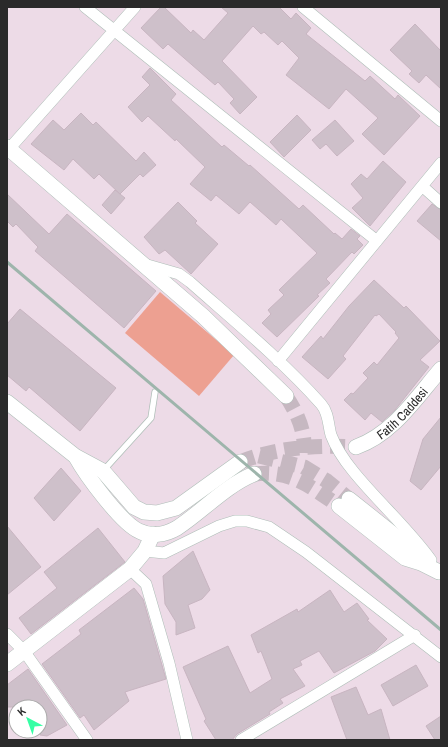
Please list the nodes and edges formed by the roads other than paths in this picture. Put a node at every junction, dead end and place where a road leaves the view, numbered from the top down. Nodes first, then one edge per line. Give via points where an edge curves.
1 (84, 7) edge
2 (135, 7) edge
3 (302, 7) edge
4 (114, 31) junction
5 (441, 121) edge
6 (8, 148) edge
7 (441, 163) edge
8 (422, 186) junction
9 (441, 203) edge
10 (377, 241) junction
11 (142, 263) junction
12 (278, 361) junction
13 (441, 369) edge
14 (155, 392) dead end
15 (286, 396) tunnel mouth
16 (7, 402) edge
17 (356, 447) tunnel mouth
18 (75, 456) junction
19 (240, 462) tunnel mouth
20 (103, 471) junction
21 (254, 474) tunnel mouth
22 (344, 502) tunnel mouth
23 (153, 534) junction
24 (145, 551) junction
25 (130, 569) junction
26 (440, 572) edge
27 (7, 634) edge
28 (415, 635) junction
29 (24, 651) junction
30 (441, 657) edge
31 (7, 664) edge
32 (87, 740) edge
33 (187, 740) edge
34 (241, 740) edge

1 - 4 street
2 - 4 street
3 - 5 street
4 - 6 street
4 - 10 street
6 - 11 street
7 - 8 street
8 - 9 street
8 - 10 street
10 - 12 street
11 - 12 street via 179,274
11 - 15 street via 203,316
12 - 26 street via 322,405 337,449 352,471 417,540
13 - 17 street, Fatih Caddesi via 399,418 369,442
14 - 20 lane via 151,418
16 - 18 street
18 - 20 street
18 - 23 street via 90,480 125,520 138,531
19 - 20 street via 176,508 157,513 144,512 134,507
21 - 23 street via 234,484 176,528
22 - 26 street via 405,558
23 - 24 street
24 - 25 street
24 - 28 street via 164,553 219,526 235,521 247,521 270,527
25 - 29 street
25 - 33 street via 146,584 169,663
27 - 29 street
28 - 30 street
28 - 34 street
29 - 31 street
29 - 32 street

